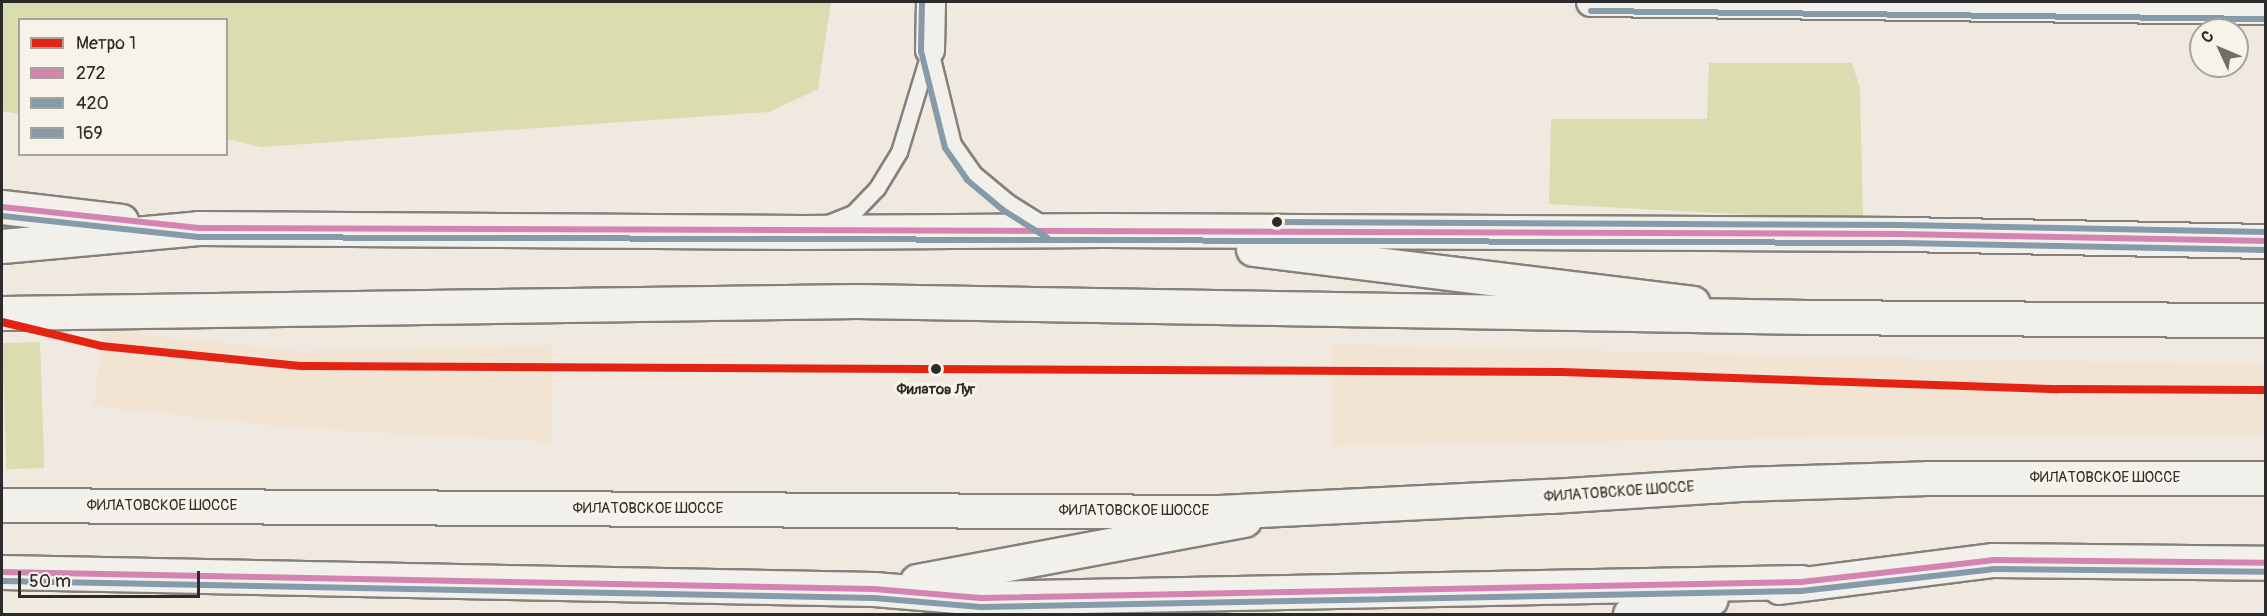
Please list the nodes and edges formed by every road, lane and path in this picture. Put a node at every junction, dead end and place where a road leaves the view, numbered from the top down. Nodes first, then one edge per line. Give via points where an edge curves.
1 (931, 2) edge
2 (1591, 2) edge
3 (1785, 3) edge
4 (2265, 10) edge
5 (930, 50) junction
6 (2, 207) edge
7 (198, 228) junction
8 (1054, 231) junction
9 (1103, 231) junction
10 (802, 232) junction
11 (2265, 241) edge
12 (2, 246) edge
13 (2, 313) edge
14 (1808, 318) junction
15 (2265, 320) edge
16 (2265, 478) edge
17 (2, 505) edge
18 (1308, 508) junction
19 (2265, 562) edge
20 (2, 572) edge
21 (1801, 582) junction
22 (874, 589) junction
23 (1630, 615) edge

1 - 5 street
2 - 3 street
3 - 4 street
5 - 8 lane via 953,144 973,173 1008,202
5 - 10 lane via 899,152 877,188 853,213
6 - 7 street
7 - 10 street
7 - 12 street
8 - 9 street
8 - 10 street
9 - 11 street via 1902,234
9 - 14 street
13 - 14 street via 857,301
14 - 15 street
16 - 18 street, ФИЛАТОВСКОЕ ШОССЕ via 1915,478
17 - 18 street, ФИЛАТОВСКОЕ ШОССЕ via 1207,512
18 - 22 street
19 - 21 street via 1993,560
20 - 22 street
21 - 22 street via 981,598
21 - 23 street

